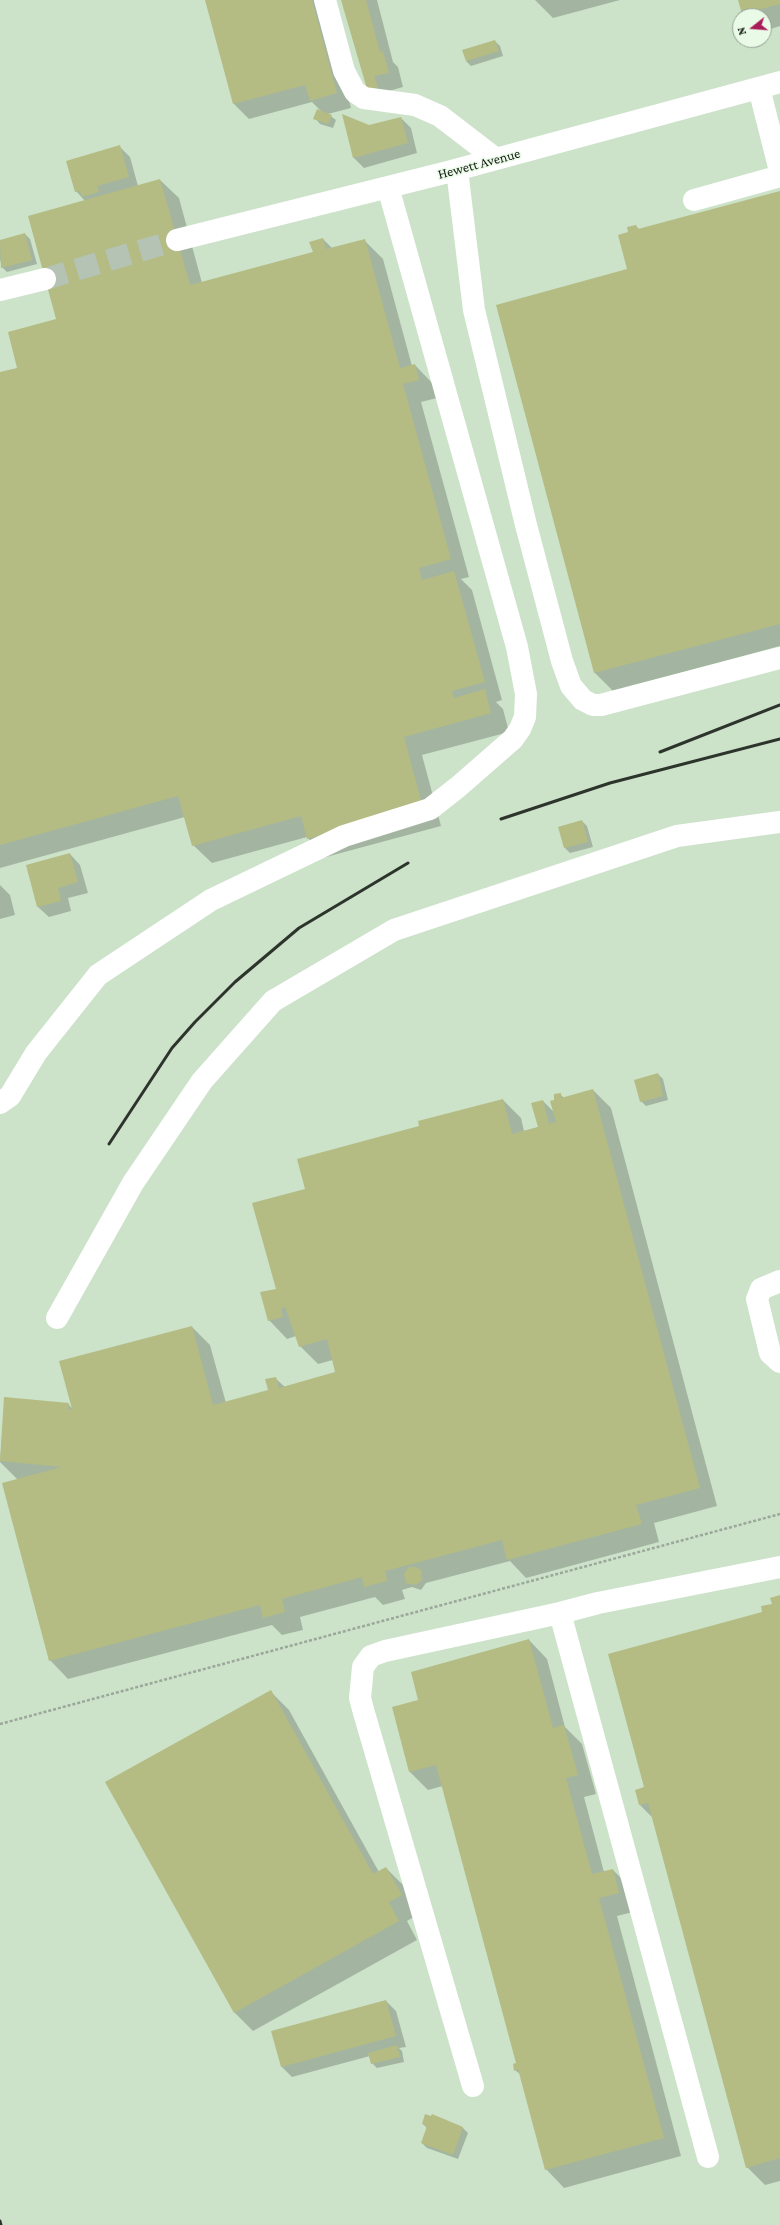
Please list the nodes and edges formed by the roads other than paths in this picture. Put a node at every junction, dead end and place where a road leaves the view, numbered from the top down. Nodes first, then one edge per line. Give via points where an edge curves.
1 (325, 0) edge
2 (780, 82) edge
3 (759, 88) junction
4 (496, 159) junction
5 (457, 170) junction
6 (780, 172) edge
7 (780, 176) edge
8 (388, 188) junction
9 (694, 200) dead end
10 (177, 240) tunnel mouth
11 (45, 279) tunnel mouth
12 (0, 290) edge
13 (780, 658) edge
14 (780, 822) edge
15 (0, 1103) edge
16 (780, 1281) edge
17 (57, 1318) dead end
18 (780, 1362) edge
19 (780, 1567) edge
20 (560, 1613) junction
21 (473, 2086) dead end
22 (708, 2158) dead end

1 - 4 lane via 344,71 355,92 364,98 415,105 440,116
2 - 3 lane, Hewett Avenue
3 - 4 lane, Hewett Avenue
3 - 6 lane
4 - 5 lane, Hewett Avenue
5 - 8 lane, Hewett Avenue
5 - 13 lane via 474,310 526,525 571,686 583,700 593,705 601,705
7 - 9 lane
8 - 10 lane, Hewett Avenue
8 - 15 lane via 516,647 526,694 525,717 520,729 513,739 458,788 430,809 344,836 211,900 98,975 36,1052 10,1096
11 - 12 lane
14 - 17 lane via 677,836 394,930 273,1001 202,1081 133,1183
16 - 18 lane via 761,1289 758,1299 770,1353
19 - 20 lane via 598,1603
20 - 21 lane via 385,1650 371,1656 363,1667 360,1698 364,1714
20 - 22 lane

